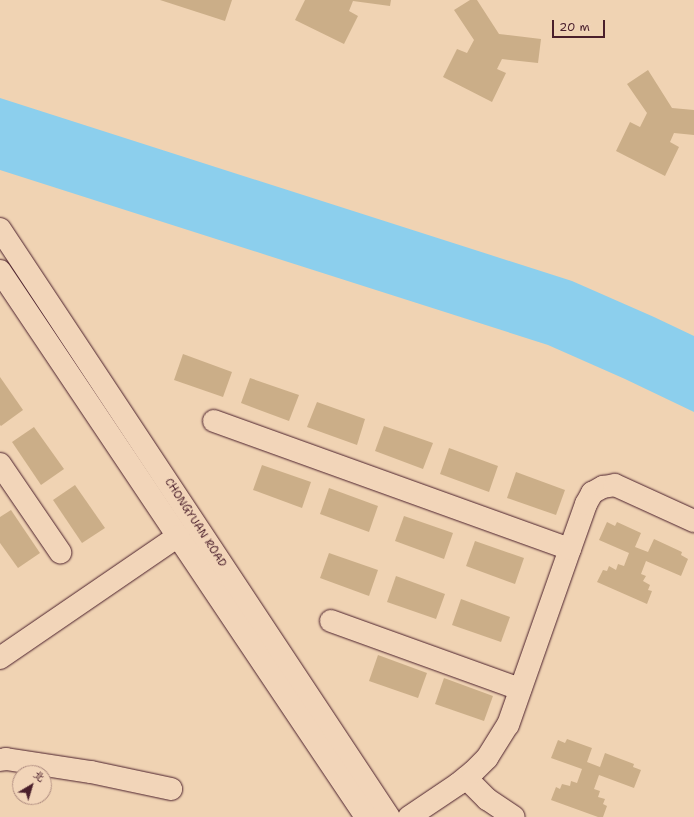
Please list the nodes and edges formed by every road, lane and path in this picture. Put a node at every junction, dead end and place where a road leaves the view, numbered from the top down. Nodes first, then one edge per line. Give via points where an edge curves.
1 (2, 232) edge
2 (0, 271) edge
3 (214, 421) dead end
4 (0, 464) edge
5 (694, 521) edge
6 (178, 536) junction
7 (570, 549) junction
8 (60, 552) dead end
9 (331, 621) dead end
10 (0, 658) edge
11 (520, 689) junction
12 (0, 760) edge
13 (466, 778) junction
14 (171, 789) dead end
15 (366, 817) edge
16 (389, 817) edge
17 (409, 817) edge
18 (514, 817) edge

1 - 16 street, CHONGYUAN ROAD
2 - 6 street, CHONGYUAN ROAD
3 - 7 street
4 - 8 street
5 - 7 street via 615,485 603,487 592,494 586,504
6 - 10 street
6 - 15 street, CHONGYUAN ROAD
7 - 11 street
9 - 11 street
11 - 13 street via 508,725 498,742
12 - 14 street via 91,772
13 - 17 street
13 - 18 street via 487,799

